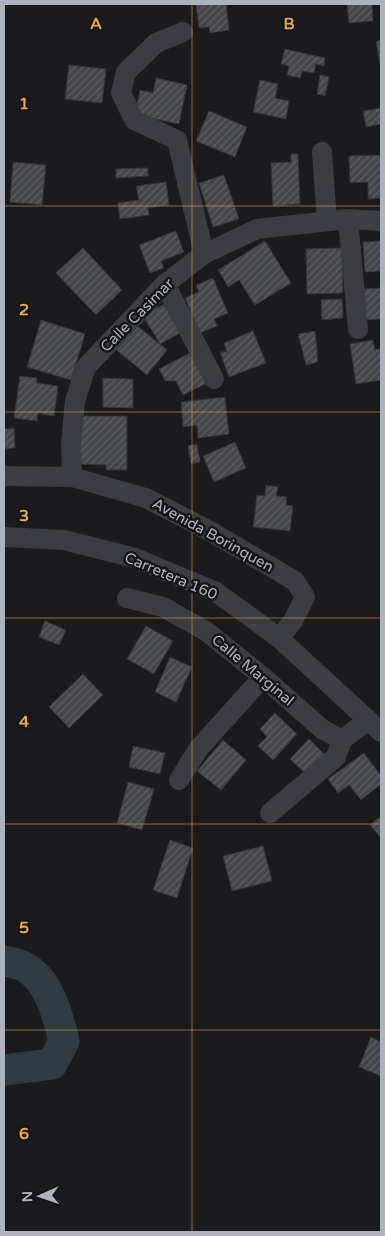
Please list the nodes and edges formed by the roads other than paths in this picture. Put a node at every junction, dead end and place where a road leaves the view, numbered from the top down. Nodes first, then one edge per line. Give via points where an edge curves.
1 (184, 32) dead end
2 (322, 152) dead end
3 (348, 220) junction
4 (327, 221) junction
5 (381, 221) edge
6 (204, 254) junction
7 (165, 284) junction
8 (358, 329) dead end
9 (214, 379) dead end
10 (4, 476) edge
11 (72, 477) junction
12 (4, 537) edge
13 (127, 598) dead end
14 (279, 638) junction
15 (262, 677) junction
16 (375, 726) edge
17 (342, 740) junction
18 (178, 780) dead end
19 (270, 812) dead end

1 - 6 street via 156,43 126,72 121,93 134,120 177,140
2 - 4 street
3 - 4 street, Calle Casimar
3 - 5 street, Calle Casimar
3 - 8 street
4 - 6 street, Calle Casimar via 257,229
6 - 7 street, Calle Casimar
7 - 9 street
7 - 11 street, Calle Casimar via 86,367 75,402
10 - 11 street, Avenida Borinquen
11 - 14 street, Avenida Borinquen via 146,498 295,581 305,597 293,621
12 - 14 street, Carretera 160 via 64,540 135,558 216,592
13 - 15 street, Calle Marginal via 163,607 206,631
14 - 16 street, Carretera 160
15 - 17 street, Calle Marginal via 322,729
15 - 18 street via 199,748
16 - 17 street
17 - 19 street via 336,757

